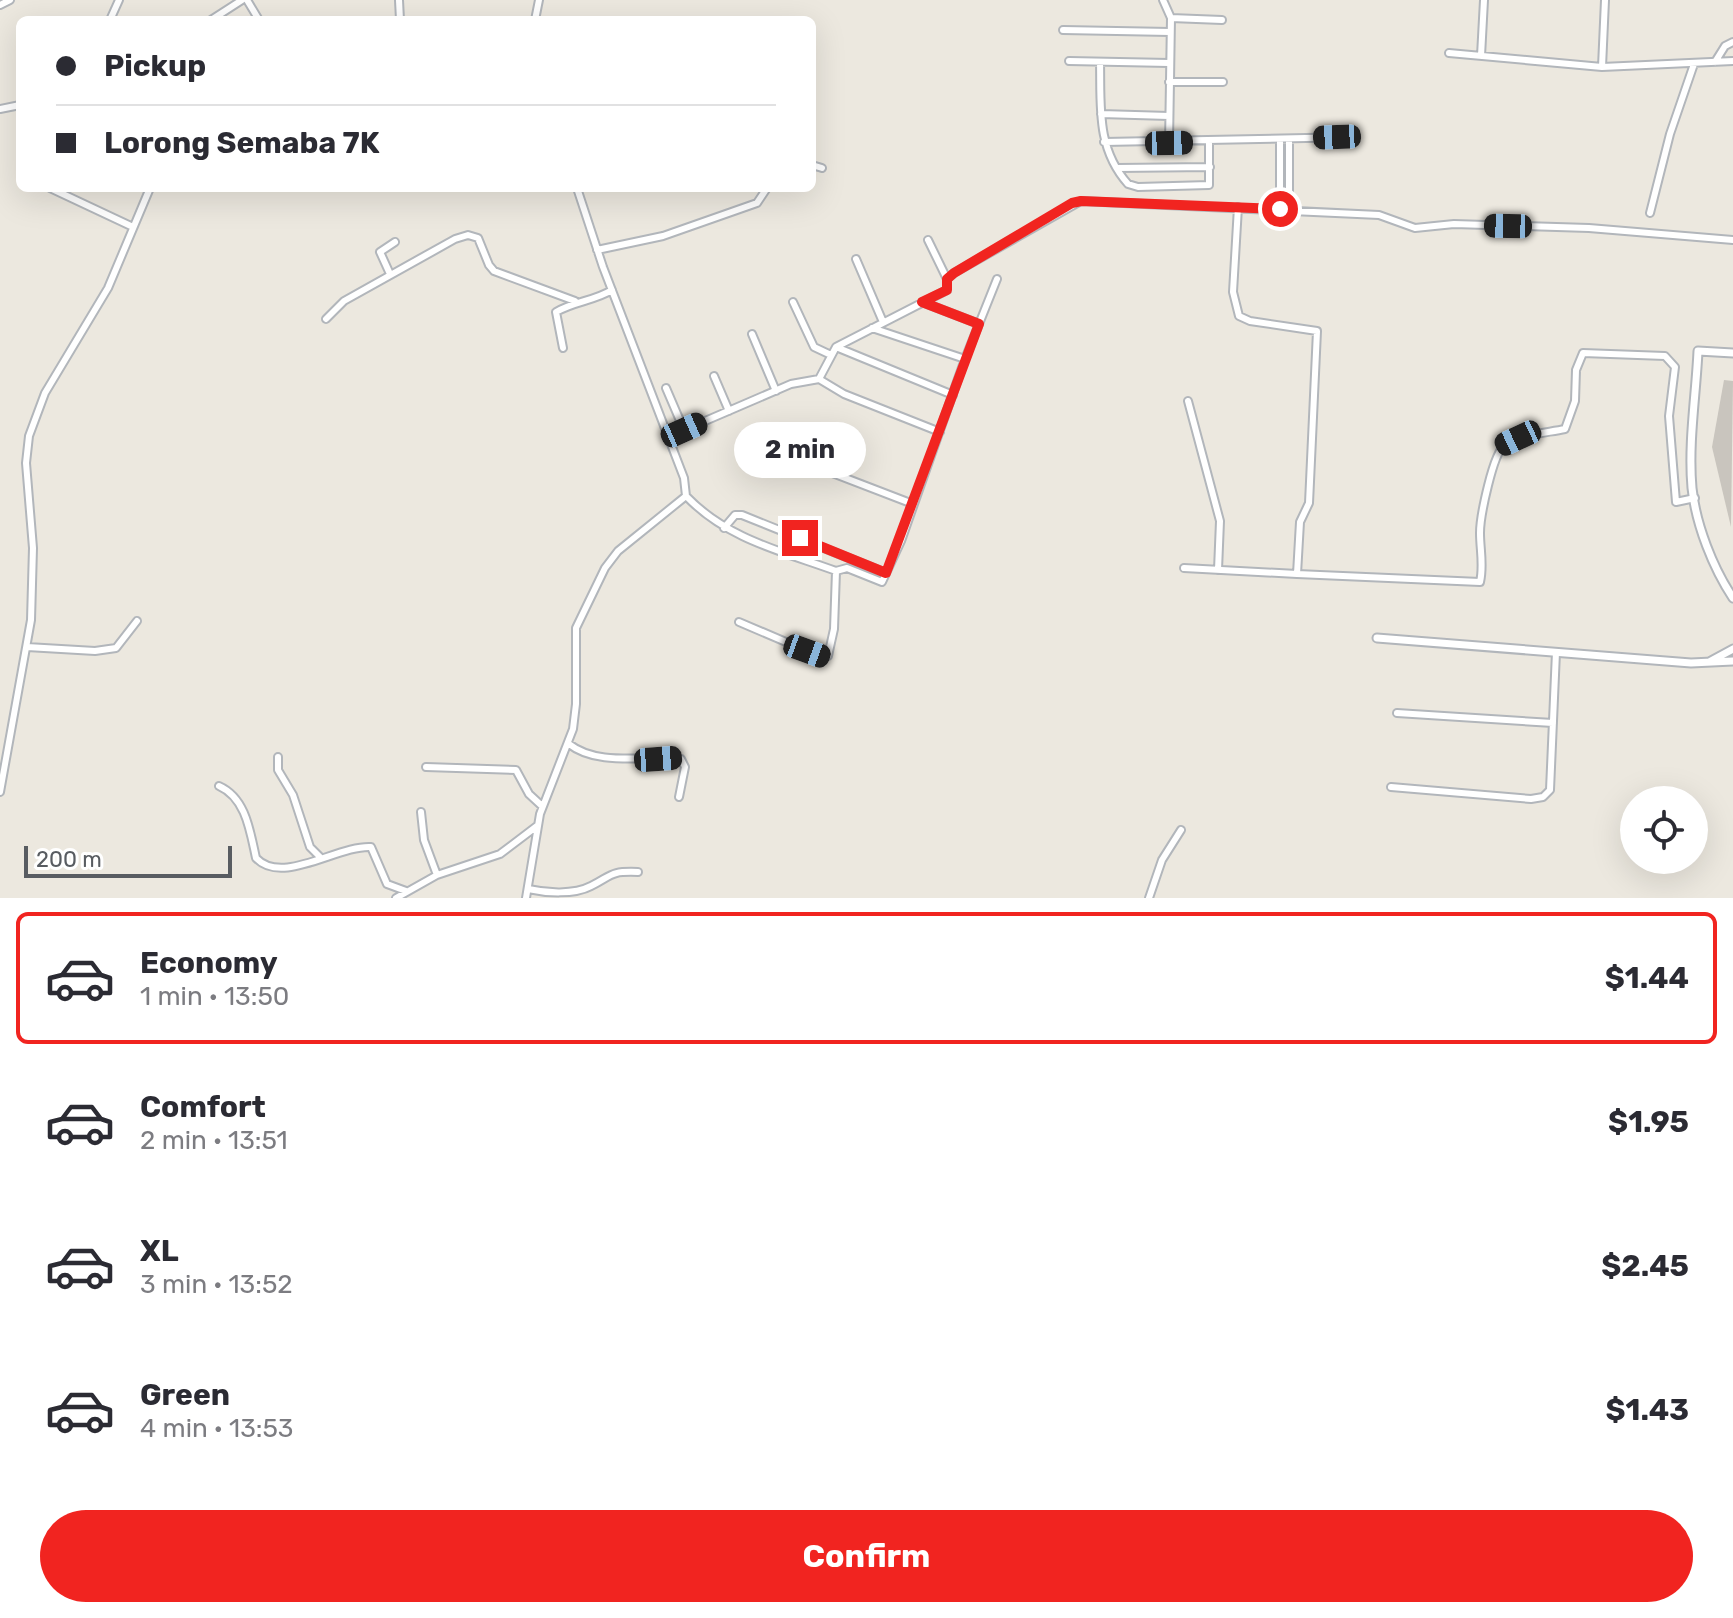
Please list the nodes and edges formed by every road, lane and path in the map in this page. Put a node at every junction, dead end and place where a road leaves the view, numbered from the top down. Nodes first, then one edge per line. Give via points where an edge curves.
1 (10, 0) edge
2 (244, 0) edge
3 (1163, 0) edge
4 (1484, 0) edge
5 (1605, 0) edge
6 (0, 5) edge
7 (220, 16) edge
8 (1171, 18) junction
9 (1222, 20) dead end
10 (1063, 30) dead end
11 (1170, 32) junction
12 (1733, 42) edge
13 (1449, 53) dead end
14 (1481, 56) junction
15 (1069, 61) dead end
16 (1733, 61) edge
17 (1100, 62) junction
18 (1715, 62) junction
19 (1169, 63) junction
20 (1694, 64) junction
21 (1602, 67) junction
22 (1169, 82) junction
23 (1223, 82) dead end
24 (1101, 114) junction
25 (1169, 116) junction
26 (1354, 137) dead end
27 (1280, 140) junction
28 (1289, 140) junction
29 (1104, 142) junction
30 (1209, 142) junction
31 (1169, 143) junction
32 (816, 166) edge
33 (1210, 167) junction
34 (822, 168) dead end
35 (1117, 168) junction
36 (59, 192) edge
37 (148, 192) edge
38 (578, 192) edge
39 (764, 192) edge
40 (1238, 207) junction
41 (1280, 209) junction
42 (1289, 209) junction
43 (1650, 213) dead end
44 (133, 227) junction
45 (928, 240) dead end
46 (1733, 240) edge
47 (395, 242) dead end
48 (597, 250) junction
49 (856, 259) dead end
50 (390, 274) junction
51 (947, 279) junction
52 (997, 279) dead end
53 (612, 290) junction
54 (575, 301) junction
55 (793, 302) dead end
56 (922, 302) junction
57 (326, 319) dead end
58 (883, 322) junction
59 (979, 324) junction
60 (872, 328) junction
61 (752, 334) dead end
62 (836, 347) junction
63 (563, 348) dead end
64 (1733, 353) edge
65 (831, 355) junction
66 (965, 359) junction
67 (714, 376) dead end
68 (819, 379) junction
69 (666, 388) dead end
70 (776, 391) junction
71 (953, 395) junction
72 (1188, 401) dead end
73 (729, 411) junction
74 (684, 430) junction
75 (940, 432) junction
76 (668, 437) junction
77 (762, 446) dead end
78 (686, 496) junction
79 (1695, 498) junction
80 (913, 504) junction
81 (724, 528) junction
82 (1184, 568) dead end
83 (1218, 570) junction
84 (836, 571) junction
85 (886, 573) junction
86 (1297, 574) junction
87 (1733, 598) edge
88 (137, 621) dead end
89 (739, 622) dead end
90 (1377, 638) dead end
91 (27, 647) junction
92 (1733, 649) edge
93 (1556, 652) junction
94 (1733, 661) edge
95 (1707, 663) junction
96 (1397, 713) dead end
97 (1553, 723) junction
98 (569, 744) junction
99 (278, 757) dead end
100 (426, 767) dead end
101 (219, 786) dead end
102 (1391, 787) dead end
103 (0, 792) edge
104 (679, 797) dead end
105 (542, 806) junction
106 (421, 812) dead end
107 (537, 826) junction
108 (1181, 830) dead end
109 (321, 858) junction
110 (638, 872) dead end
111 (437, 875) junction
112 (528, 889) junction
113 (406, 891) junction
114 (396, 898) edge
115 (526, 898) edge
116 (1149, 898) edge

1 - 6 street
2 - 7 street
3 - 8 street
4 - 14 street
5 - 21 street
8 - 9 street
8 - 11 street
10 - 11 street
11 - 19 street
12 - 18 street
13 - 14 street
14 - 21 street
15 - 17 street
16 - 18 street
17 - 19 street
17 - 24 street
18 - 20 street
19 - 22 street
20 - 21 street
20 - 43 street
22 - 23 street
22 - 25 street
24 - 25 street
24 - 29 street
25 - 31 street
26 - 28 street
27 - 28 street
27 - 30 street
27 - 41 street
28 - 42 street
29 - 31 street
29 - 35 street
30 - 31 street
30 - 33 street
32 - 34 street
33 - 35 street
33 - 35 street via 1207,186 1138,187 1128,184
36 - 44 street
37 - 44 street
38 - 48 street
39 - 48 street via 757,203 663,236
40 - 41 street
40 - 51 street via 1072,203
40 - 86 street via 1233,292 1239,316 1317,331 1309,503 1300,522
41 - 42 street
42 - 46 street via 1379,215 1415,228 1589,228
44 - 91 street via 108,288 45,393 29,436 33,548
45 - 51 street
47 - 50 street via 380,252
48 - 53 street
49 - 58 street
50 - 54 street via 468,235 478,238 494,271
50 - 57 street via 344,301
51 - 56 street via 947,290
52 - 59 street
53 - 54 street via 597,299
53 - 76 street
54 - 63 street via 554,316
55 - 65 street via 814,347
56 - 58 street
56 - 59 street
58 - 60 street
59 - 66 street
60 - 62 street
60 - 66 street
61 - 70 street
62 - 65 street
62 - 71 street
64 - 79 street via 1698,351
65 - 68 street
66 - 71 street
67 - 73 street
68 - 70 street
68 - 75 street
69 - 74 street
70 - 73 street
71 - 75 street
72 - 83 street via 1220,521
73 - 74 street
74 - 76 street
75 - 80 street
76 - 78 street
77 - 80 street
78 - 81 street
78 - 98 street via 618,551 590,597 576,628 576,704
79 - 86 street via 1676,502 1669,416 1675,367 1665,356 1583,353 1565,429 1501,446 1480,534 1480,582
79 - 87 street via 1712,558
80 - 85 street
81 - 84 street
81 - 85 street via 735,515 742,515
82 - 83 street
83 - 86 street
84 - 85 street via 847,568 882,582
84 - 89 street via 828,656
88 - 91 street via 116,648
90 - 93 street
91 - 103 street
92 - 95 street
93 - 95 street
93 - 97 street
94 - 95 street
96 - 97 street
97 - 102 street via 1550,790 1543,797
98 - 104 street via 583,753 681,759 685,767
98 - 105 street
99 - 109 street via 278,770 293,795 310,847
100 - 105 street via 516,770
101 - 109 street via 241,805 262,864 280,868
105 - 107 street
106 - 111 street
107 - 111 street via 500,854
107 - 112 street
108 - 116 street via 1162,860
109 - 113 street via 371,847 387,884
110 - 112 street via 605,875 582,889
111 - 113 street
112 - 115 street
113 - 114 street

